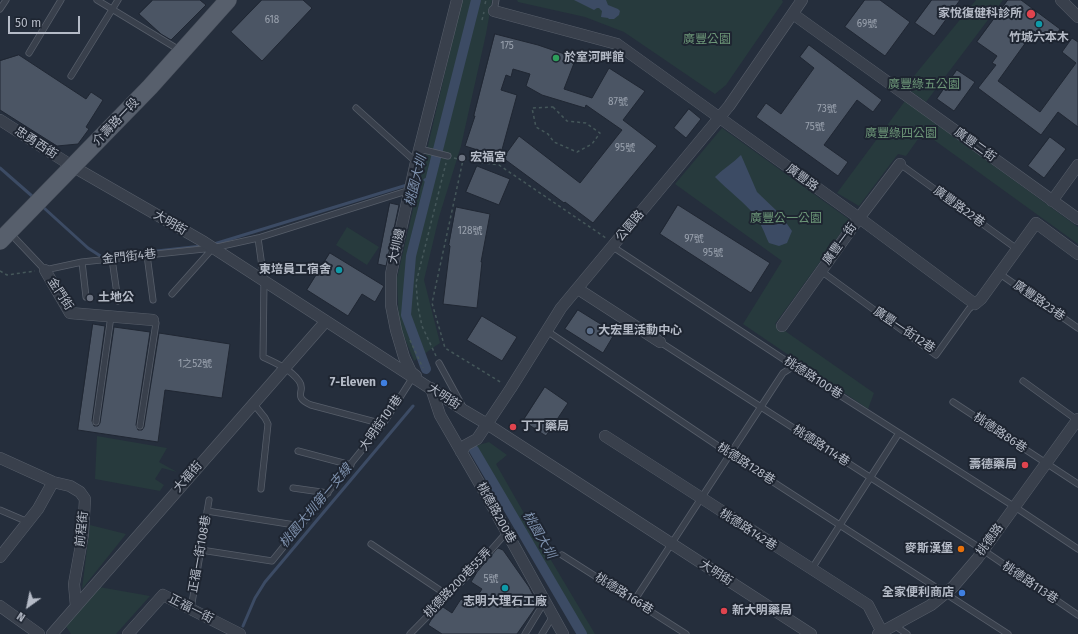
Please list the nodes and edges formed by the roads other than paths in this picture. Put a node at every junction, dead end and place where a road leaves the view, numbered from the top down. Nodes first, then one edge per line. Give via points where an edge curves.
1 (6, 0) edge
2 (60, 0) edge
3 (97, 0) edge
4 (118, 0) edge
5 (227, 0) edge
6 (457, 0) edge
7 (802, 0) edge
8 (1061, 0) edge
9 (495, 5) edge
10 (0, 9) edge
11 (112, 9) junction
12 (793, 14) junction
13 (1078, 17) edge
14 (181, 51) junction
15 (29, 53) dead end
16 (71, 76) dead end
17 (356, 108) dead end
18 (720, 118) junction
19 (0, 120) edge
20 (423, 150) junction
21 (448, 156) road end
22 (416, 162) junction
23 (900, 164) joint
24 (1078, 165) edge
25 (72, 166) junction
26 (410, 190) junction
27 (1052, 201) junction
28 (859, 218) junction
29 (1078, 220) edge
30 (4, 236) edge
31 (258, 238) junction
32 (210, 246) junction
33 (614, 246) junction
34 (1017, 249) junction
35 (1078, 254) edge
36 (147, 255) junction
37 (112, 259) junction
38 (82, 262) junction
39 (45, 270) junction
40 (821, 272) junction
41 (1000, 274) junction
42 (264, 281) junction
43 (578, 289) junction
44 (172, 294) dead end
45 (86, 297) dead end
46 (153, 300) dead end
47 (118, 301) dead end
48 (975, 304) junction
49 (111, 316) junction
50 (153, 320) joint
51 (326, 321) junction
52 (782, 326) dead end
53 (1078, 328) edge
54 (547, 331) junction
55 (660, 342) joint
56 (439, 363) road end
57 (794, 366) junction
58 (285, 367) junction
59 (413, 377) junction
60 (1023, 381) dead end
61 (432, 390) junction
62 (953, 402) dead end
63 (253, 403) junction
64 (760, 407) junction
65 (466, 411) junction
66 (1078, 420) edge
67 (96, 422) dead end
68 (383, 424) junction
69 (487, 424) junction
70 (140, 426) dead end
71 (899, 433) junction
72 (605, 436) dead end
73 (298, 451) dead end
74 (461, 452) junction
75 (730, 454) junction
76 (0, 458) edge
77 (1046, 464) junction
78 (351, 465) junction
79 (870, 478) junction
80 (54, 482) junction
81 (1078, 484) edge
82 (293, 488) dead end
83 (261, 489) dead end
84 (328, 494) junction
85 (700, 499) junction
86 (209, 500) dead end
87 (1015, 507) junction
88 (0, 510) edge
89 (207, 511) junction
90 (28, 522) junction
91 (840, 524) junction
92 (301, 526) junction
93 (506, 532) junction
94 (370, 544) dead end
95 (671, 544) junction
96 (1078, 549) edge
97 (201, 550) junction
98 (983, 550) junction
99 (562, 555) dead end
100 (0, 557) edge
101 (811, 570) junction
102 (946, 593) junction
103 (447, 595) junction
104 (545, 601) junction
105 (634, 601) junction
106 (0, 606) edge
107 (76, 606) junction
108 (191, 609) junction
109 (1078, 615) edge
110 (553, 616) junction
111 (894, 625) junction
112 (54, 633) edge
113 (880, 633) edge
114 (39, 634) edge
115 (128, 634) edge
116 (240, 634) edge
117 (410, 634) edge
118 (525, 634) edge
119 (542, 634) edge
120 (563, 634) edge
121 (686, 634) edge
122 (811, 634) edge
123 (908, 634) edge
124 (1008, 634) edge

1 - 10 lane
2 - 15 lane
3 - 11 lane
4 - 11 lane
5 - 14 main road, 介壽路一段
6 - 20 street, 大圳邊
7 - 12 street, 公園路
8 - 13 street
9 - 18 street, 廣豐路 via 617,44
11 - 14 lane
11 - 16 lane
12 - 18 street, 公園路
12 - 27 street, 廣豐二街
14 - 25 main road, 介壽路一段 via 150,87
17 - 22 lane
18 - 28 street, 廣豐路
18 - 33 street, 公園路
19 - 25 street, 忠勇西街
20 - 21 lane
20 - 22 street, 大圳邊
22 - 26 street, 大圳邊
23 - 28 street, 廣豐一街
23 - 34 lane, 廣豐路22巷
24 - 27 street
25 - 30 main road, 介壽路一段
25 - 32 street, 大明街
26 - 31 lane, 金門街4巷
26 - 61 street, 大圳邊 via 391,274 391,305 404,357 412,372
27 - 29 street, 廣豐二街
28 - 40 street, 廣豐一街
28 - 48 street, 廣豐路
30 - 39 lane, 金門街
31 - 32 lane, 金門街4巷
31 - 42 lane
32 - 36 lane, 金門街4巷
32 - 42 street, 大明街
32 - 44 lane
33 - 43 street, 公園路
33 - 57 lane, 桃德路100巷
34 - 35 street via 1036,223
34 - 41 street
36 - 37 lane, 金門街4巷
36 - 46 lane
37 - 38 lane, 金門街4巷
37 - 47 lane
38 - 39 lane, 金門街4巷
38 - 45 lane
39 - 49 street, 金門街 via 70,313
40 - 48 lane, 廣豐一街12巷 via 936,355
40 - 52 street, 廣豐一街
41 - 48 street
41 - 53 lane, 廣豐路23巷
42 - 51 street, 大明街
42 - 58 lane via 263,357
43 - 54 street, 公園路 via 561,308
43 - 55 street
49 - 50 street, 金門街
49 - 67 lane
50 - 70 lane via 156,323
51 - 58 street, 大福街
51 - 59 street, 大明街
54 - 69 street, 公園路
54 - 75 lane, 桃德路128巷
55 - 64 lane, 桃德路114巷
56 - 65 lane
57 - 64 lane via 783,373
57 - 71 lane, 桃德路100巷
58 - 63 street, 大福街
58 - 68 lane via 300,381 300,397 303,402
59 - 61 street, 大明街
59 - 68 lane, 大明街101巷
60 - 66 lane
61 - 65 street, 大明街
61 - 74 street, 桃德路200巷 via 440,415
62 - 77 lane, 桃德路86巷
63 - 83 lane via 268,424
63 - 107 street, 大福街
64 - 75 lane
64 - 79 lane, 桃德路114巷
65 - 69 street, 大明街
66 - 77 street, 桃德路
68 - 78 lane, 大明街101巷
69 - 74 street, 公園路 via 477,439 466,445
69 - 95 street, 大明街
71 - 79 lane
71 - 87 lane, 桃德路100巷
72 - 85 street, 桃德路142巷
73 - 78 lane
74 - 93 street, 桃德路200巷
75 - 85 lane
75 - 91 lane, 桃德路128巷
76 - 80 street, 前程街
77 - 81 lane, 桃德路86巷
77 - 87 street, 桃德路
78 - 84 lane, 大明街101巷
79 - 91 lane
79 - 98 lane, 桃德路114巷
80 - 90 street
80 - 107 street, 前程街 via 70,486 80,492 85,499 83,534 74,584
82 - 84 lane
84 - 92 lane, 大明街101巷
85 - 95 lane
85 - 101 street, 桃德路142巷
86 - 89 lane, 正福一街108巷
87 - 96 lane, 桃德路100巷
87 - 98 street, 桃德路
88 - 90 lane
89 - 92 lane
89 - 97 lane, 正福一街108巷
90 - 100 street
91 - 101 lane
91 - 102 lane, 桃德路128巷
92 - 97 lane, 大明街101巷 via 272,561
93 - 103 lane, 桃德路200巷55弄 via 476,567
93 - 104 street, 桃德路200巷
94 - 103 lane
95 - 105 lane
95 - 122 street, 大明街
97 - 108 lane, 正福一街108巷
98 - 102 street, 桃德路
98 - 109 lane, 桃德路113巷
99 - 105 lane, 桃德路166巷
101 - 113 street, 桃德路142巷 via 868,605
102 - 111 street, 桃德路
102 - 124 lane, 桃德路128巷
103 - 117 lane, 桃德路200巷55弄
104 - 110 street, 桃德路200巷
104 - 118 lane
105 - 121 lane, 桃德路166巷
106 - 114 street
107 - 112 street, 大福街
108 - 115 street, 正福一街 via 163,595
108 - 116 street, 正福一街
110 - 119 lane
110 - 120 street, 桃德路200巷
111 - 113 street, 桃德路
111 - 123 lane

